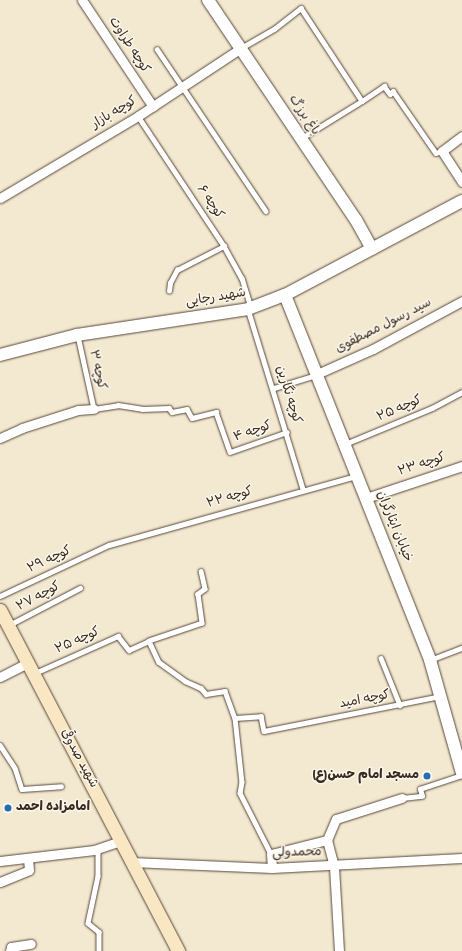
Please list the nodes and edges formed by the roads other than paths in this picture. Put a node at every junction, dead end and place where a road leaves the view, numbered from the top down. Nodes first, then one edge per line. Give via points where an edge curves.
1 (82, 0) edge
2 (208, 0) edge
3 (241, 48) junction
4 (157, 49) dead end
5 (182, 87) junction
6 (362, 100) junction
7 (152, 107) junction
8 (138, 116) junction
9 (462, 136) edge
10 (302, 139) junction
11 (442, 150) junction
12 (462, 182) edge
13 (0, 198) edge
14 (462, 201) edge
15 (266, 211) dead end
16 (224, 246) junction
17 (372, 249) junction
18 (169, 292) dead end
19 (285, 295) junction
20 (462, 302) edge
21 (250, 308) junction
22 (77, 335) junction
23 (0, 355) edge
24 (317, 374) junction
25 (274, 388) junction
26 (462, 392) edge
27 (94, 409) junction
28 (287, 432) junction
29 (0, 438) edge
30 (345, 444) junction
31 (462, 466) edge
32 (358, 476) junction
33 (304, 489) junction
34 (366, 498) junction
35 (109, 545) joint
36 (201, 572) dead end
37 (80, 588) dead end
38 (0, 596) edge
39 (0, 610) edge
40 (8, 626) junction
41 (149, 641) junction
42 (462, 648) edge
43 (381, 658) dead end
44 (430, 660) junction
45 (30, 669) junction
46 (0, 677) edge
47 (441, 696) junction
48 (400, 705) junction
49 (235, 718) junction
50 (0, 745) edge
51 (462, 774) edge
52 (60, 786) dead end
53 (402, 798) joint
54 (327, 840) junction
55 (120, 841) junction
56 (98, 848) junction
57 (271, 854) junction
58 (28, 858) junction
59 (462, 858) edge
60 (0, 861) edge
61 (131, 862) junction
62 (334, 867) junction
63 (272, 868) junction
64 (0, 882) edge
65 (31, 944) dead end
66 (10, 951) edge
67 (98, 951) edge
68 (178, 951) edge
69 (339, 951) edge

1 - 7 street, کوچه طراوت
2 - 3 street, باغ برزگ
3 - 5 street, کوچه بازار
3 - 6 lane via 274,29 301,8
3 - 10 street, باغ برزگ
4 - 5 lane
5 - 7 street, کوچه بازار
5 - 15 lane
6 - 10 lane
6 - 11 lane via 384,86 390,94 392,91 436,153
7 - 8 street, کوچه بازار
8 - 13 street, کوچه بازار
8 - 16 lane, کوچه ۶
9 - 11 street
10 - 17 street, باغ برزگ via 356,220
11 - 12 street
14 - 17 street, شهید رجایی
16 - 18 lane via 177,270 170,283
16 - 21 lane, کوچه ۶ via 242,278
17 - 19 street, شهید رجایی
19 - 21 street, شهید رجایی
19 - 24 street, خیابان ایثارگران
20 - 24 street, سید رسول مصطفوی via 373,349
21 - 22 street, شهید رجایی
21 - 25 lane, کوچه نگارین
22 - 23 street, شهید رجایی
22 - 27 lane, کوچه ۳
24 - 25 lane
24 - 30 street, خیابان ایثارگران
25 - 28 lane, کوچه نگارین
26 - 30 lane, کوچه ۲۵ via 432,408
27 - 28 lane, کوچه ۴ via 118,405 142,409 169,408 172,412 188,409 192,418 216,412 230,452
27 - 29 street via 78,410
28 - 33 lane, کوچه نگارین
30 - 32 street, خیابان ایثارگران
31 - 34 street, کوچه ۲۳
32 - 33 lane, کوچه ۲۲
32 - 34 street, خیابان ایثارگران
33 - 35 lane, کوچه ۲۲
34 - 44 street, خیابان ایثارگران
35 - 38 lane, کوچه ۲۹
36 - 41 lane via 205,589 198,594 202,623
37 - 40 lane, کوچه ۲۷
39 - 40 main road, شهید صدوقی
40 - 45 main road, شهید صدوقی
41 - 45 lane, کوچه ۲۵ via 129,650 118,636
41 - 49 lane via 159,662 185,681 201,688 206,694 225,691
42 - 44 lane
43 - 48 lane
44 - 47 street, خیابان ایثارگران
45 - 46 street
45 - 55 main road, شهید صدوقی
47 - 48 lane, کوچه امید
47 - 51 street, خیابان ایثارگران
48 - 49 lane, کوچه امید via 264,731 261,716
49 - 57 lane via 242,782 240,793
50 - 52 lane via 15,768 22,789
51 - 53 lane via 420,789 422,796
53 - 54 street via 336,819
54 - 57 street
54 - 62 street
55 - 56 street
55 - 61 main road, شهید صدوقی
56 - 58 street
56 - 67 lane via 98,876 88,923 99,932
57 - 63 street
58 - 60 street
58 - 64 street via 29,870
59 - 62 street, محمدولی
61 - 63 street, محمدولی
61 - 68 main road, شهید صدوقی
62 - 63 street, محمدولی
62 - 69 street
65 - 66 street via 11,947

